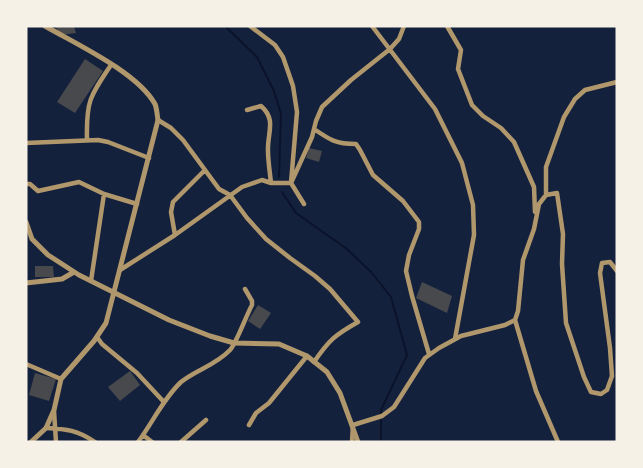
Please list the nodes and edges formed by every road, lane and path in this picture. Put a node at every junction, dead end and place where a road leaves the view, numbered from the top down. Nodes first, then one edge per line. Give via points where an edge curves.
1 (44, 26) edge
2 (250, 26) edge
3 (372, 26) edge
4 (404, 26) edge
5 (447, 26) edge
6 (390, 49) junction
7 (111, 65) junction
8 (617, 82) edge
9 (247, 110) dead end
10 (158, 120) junction
11 (314, 129) junction
12 (86, 140) junction
13 (26, 143) edge
14 (149, 158) junction
15 (205, 170) junction
16 (271, 183) junction
17 (291, 183) junction
18 (26, 184) edge
19 (104, 194) junction
20 (230, 195) junction
21 (546, 195) junction
22 (137, 204) junction
23 (304, 204) dead end
24 (26, 222) edge
25 (536, 222) junction
26 (174, 235) junction
27 (120, 270) junction
28 (617, 271) edge
29 (74, 272) junction
30 (91, 281) junction
31 (26, 283) edge
32 (245, 289) dead end
33 (111, 291) junction
34 (515, 320) junction
35 (97, 337) junction
36 (455, 340) junction
37 (234, 342) junction
38 (429, 354) junction
39 (306, 356) junction
40 (314, 362) junction
41 (26, 364) edge
42 (61, 380) junction
43 (164, 401) junction
44 (54, 410) junction
45 (206, 420) dead end
46 (249, 425) dead end
47 (352, 425) junction
48 (46, 428) junction
49 (54, 428) junction
50 (143, 435) junction
51 (31, 442) edge
52 (56, 442) edge
53 (95, 442) edge
54 (138, 442) edge
55 (152, 442) edge
56 (181, 442) edge
57 (352, 442) edge
58 (358, 442) edge
59 (558, 442) edge

1 - 7 street
2 - 17 street via 274,44 283,57 293,86 297,112
3 - 6 street
4 - 6 street
5 - 25 street via 461,50 458,69 472,105 514,142 534,187
6 - 11 street via 322,107
6 - 36 street via 435,109 462,164 473,205 474,235
7 - 10 street via 144,90 155,105
7 - 12 street via 88,104
8 - 21 street via 585,90 575,99 564,117 546,167
9 - 16 street via 260,106 267,112 271,126 268,150
10 - 14 street
10 - 15 street via 172,128
11 - 17 street
11 - 38 street via 331,141 356,144 374,175 403,201 419,222 406,271
12 - 13 street
12 - 14 street via 108,142
14 - 22 street
15 - 20 street via 219,189
15 - 26 street via 173,202 170,212
16 - 17 street
16 - 20 street via 262,180
17 - 23 street
18 - 19 street via 38,191 79,182
19 - 22 street
19 - 30 street
20 - 26 street
20 - 40 street via 266,239 330,289 358,322 328,342
21 - 25 street via 539,204
21 - 28 street via 557,193 563,234 566,323 591,392 601,394 607,390 612,376 600,273 602,263 610,262
22 - 27 street
24 - 29 street via 32,239 48,255
25 - 34 street via 523,260
26 - 27 street
27 - 33 street
29 - 30 street
29 - 31 street via 62,279
30 - 33 street
32 - 37 street via 252,305
33 - 35 street via 111,308
33 - 37 street via 169,320
34 - 36 street
34 - 59 street via 536,391
35 - 42 street
35 - 43 street
36 - 38 street
37 - 39 street via 279,344
37 - 43 street via 223,356 183,381
38 - 47 street via 394,407 382,416
39 - 40 street
39 - 46 street via 269,403 256,412
40 - 47 street via 327,372 340,393
41 - 42 street
42 - 44 street
43 - 50 street
44 - 48 street
44 - 49 street
45 - 56 street
47 - 57 street
47 - 58 street
48 - 49 street
48 - 51 street
49 - 52 street
49 - 53 street via 71,429
50 - 54 street
50 - 55 street

